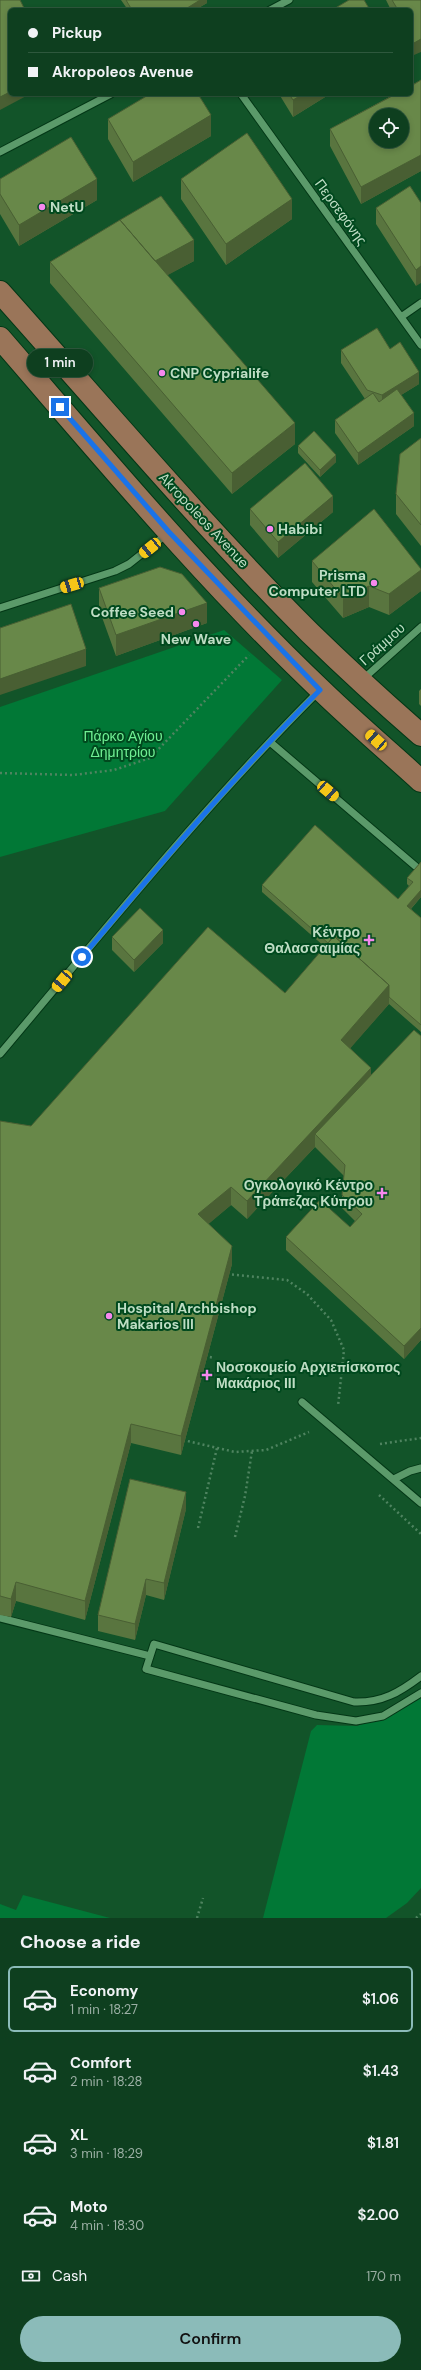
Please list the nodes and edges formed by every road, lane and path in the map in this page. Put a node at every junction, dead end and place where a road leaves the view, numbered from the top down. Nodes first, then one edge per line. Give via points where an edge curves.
1 (290, 0) edge
2 (274, 8) edge
3 (107, 96) edge
4 (242, 96) edge
5 (0, 152) edge
6 (0, 292) edge
7 (421, 303) edge
8 (401, 317) junction
9 (0, 338) edge
10 (421, 345) edge
11 (169, 532) junction
12 (0, 608) edge
13 (421, 627) edge
14 (268, 636) junction
15 (361, 681) junction
16 (320, 690) junction
17 (421, 735) edge
18 (270, 742) junction
19 (0, 773) edge
20 (421, 781) edge
21 (420, 870) edge
22 (0, 1054) edge
23 (223, 1272) edge
24 (201, 1355) edge
25 (214, 1358) dead end
26 (302, 1402) dead end
27 (343, 1411) dead end
28 (316, 1437) dead end
29 (178, 1438) edge
30 (421, 1438) edge
31 (377, 1444) dead end
32 (217, 1448) junction
33 (252, 1451) junction
34 (421, 1468) edge
35 (394, 1479) junction
36 (374, 1491) dead end
37 (421, 1503) edge
38 (198, 1528) dead end
39 (421, 1534) edge
40 (235, 1537) dead end
41 (0, 1618) edge
42 (150, 1656) junction
43 (421, 1676) edge
44 (421, 1693) edge
45 (203, 1898) dead end
46 (421, 1914) edge
47 (197, 1918) edge
48 (416, 1918) edge

1 - 2 street
3 - 5 street
4 - 8 street, Περσεφόνης
6 - 15 main road, Akropoleos Avenue via 194,510 310,633
7 - 8 street
8 - 10 street, Περσεφόνης
9 - 11 main road
11 - 12 street via 140,556 115,571
11 - 14 main road
13 - 15 street, Γράμμου
14 - 16 main road
14 - 19 path via 150,758 114,770 73,775
15 - 17 main road, Akropoleos Avenue
16 - 18 street
16 - 20 main road
18 - 21 street
18 - 22 street via 164,859
23 - 27 path via 287,1280 307,1294 331,1320 344,1350 344,1371 337,1405
24 - 25 path
26 - 35 street
28 - 33 path via 310,1431 266,1450
29 - 32 path
30 - 31 path
32 - 33 path via 235,1452
32 - 38 path
33 - 40 path
34 - 35 street via 410,1470
35 - 37 street
36 - 39 path
41 - 42 street
42 - 43 street via 154,1644 354,1702 379,1700 402,1690
42 - 44 street via 146,1669 316,1715 356,1721 383,1716
45 - 47 path
46 - 48 path

